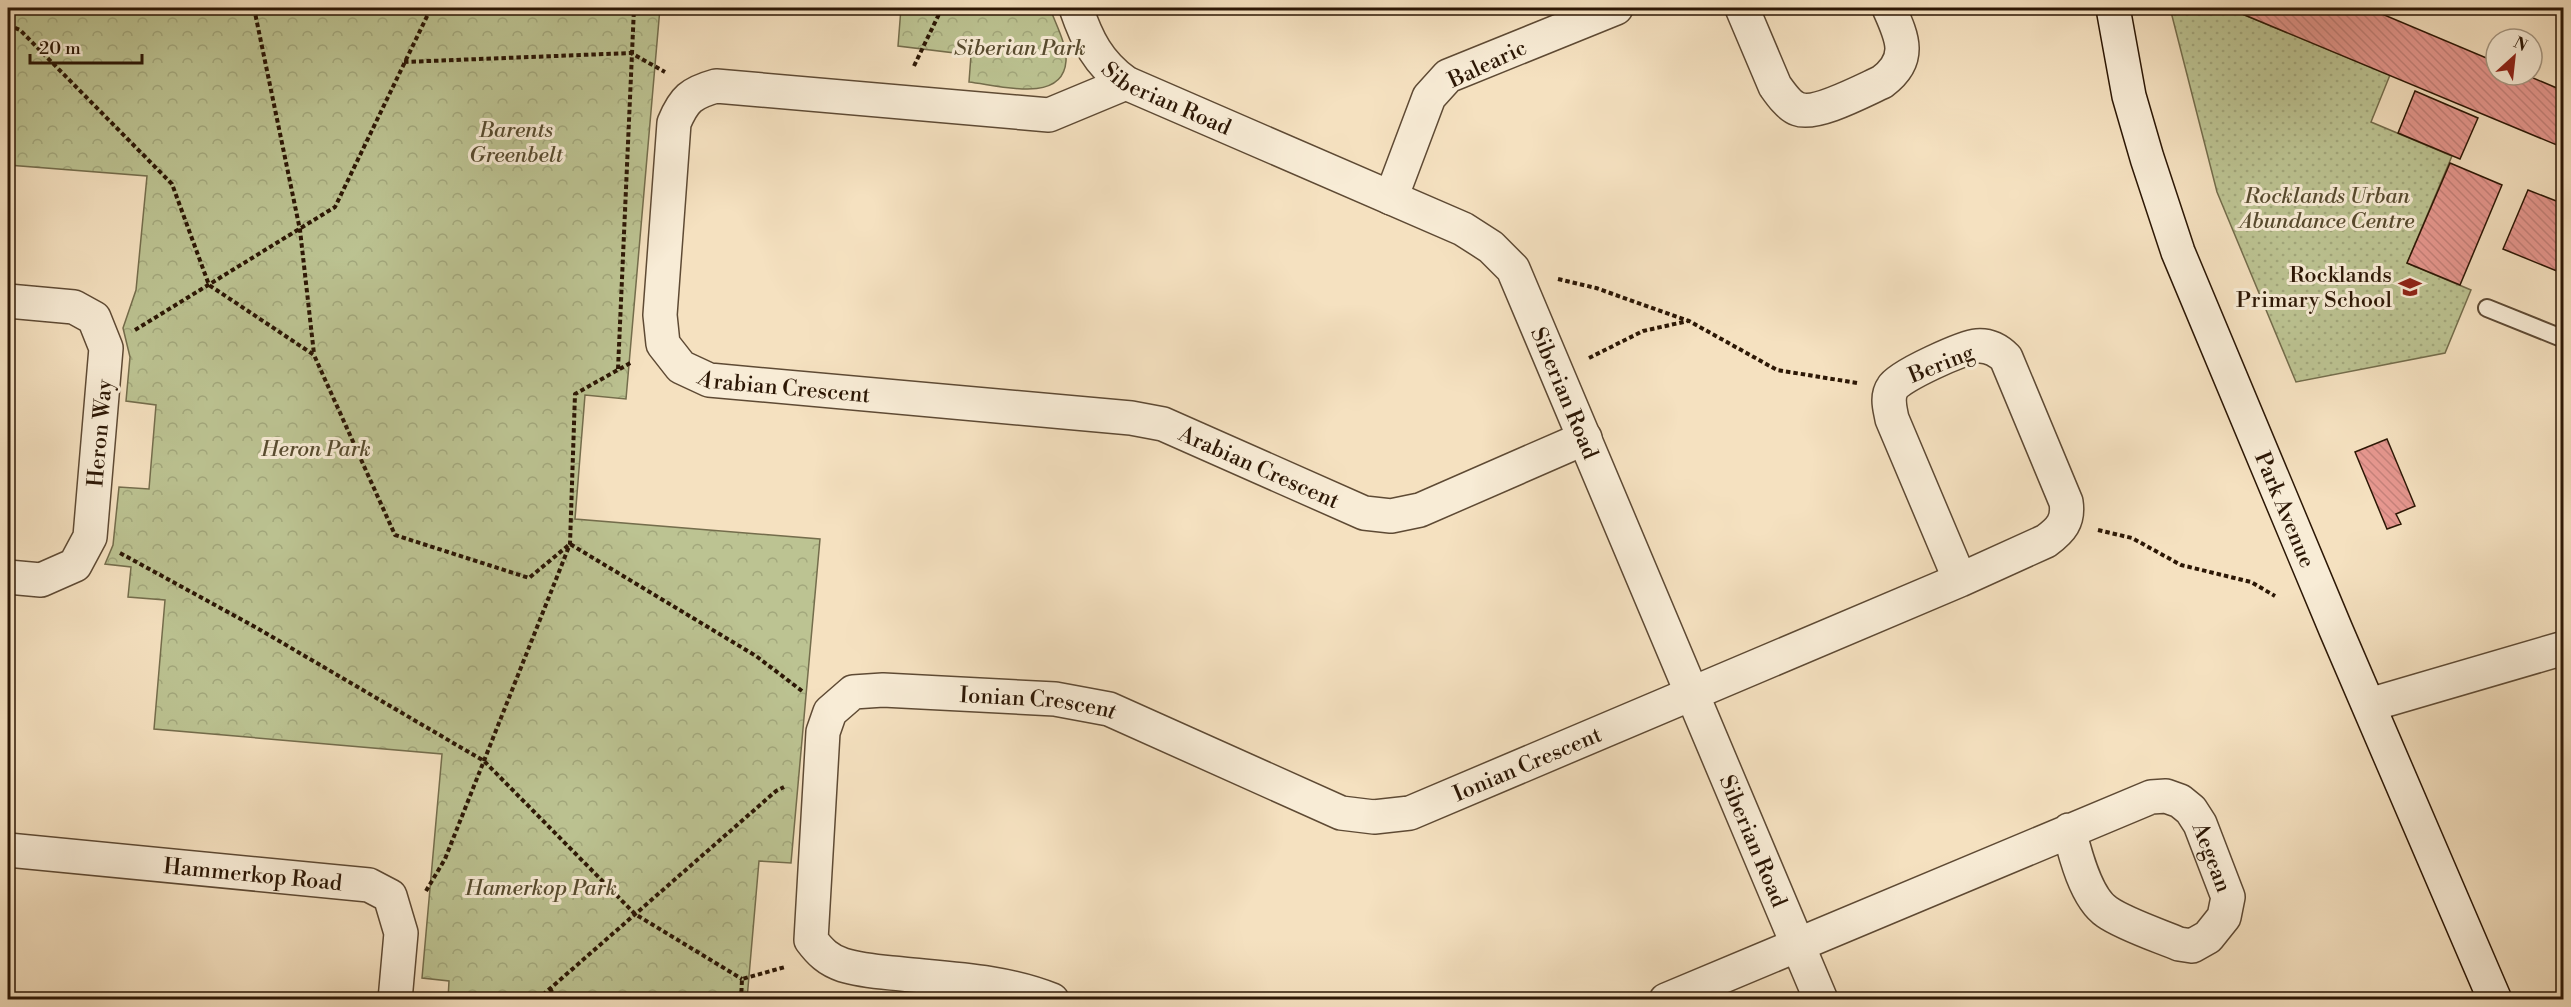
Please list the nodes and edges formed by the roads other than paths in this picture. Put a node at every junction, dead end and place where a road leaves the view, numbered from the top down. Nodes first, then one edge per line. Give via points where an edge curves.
1 (1076, 8) edge
2 (1616, 8) edge
3 (1742, 8) edge
4 (1889, 8) edge
5 (2113, 8) edge
6 (1126, 83) junction
7 (1391, 198) junction
8 (8, 301) edge
9 (2487, 308) dead end
10 (2564, 339) edge
11 (1585, 438) junction
12 (8, 577) edge
13 (1960, 580) junction
14 (2564, 648) edge
15 (1692, 693) junction
16 (2369, 705) junction
17 (2069, 830) junction
18 (8, 850) edge
19 (1798, 944) junction
20 (395, 999) edge
21 (1052, 999) edge
22 (1666, 999) edge
23 (1821, 999) edge
24 (2495, 999) edge

1 - 6 street, Siberian Road via 1096,55
2 - 7 street, Balearic via 1448,76 1428,97
3 - 4 street via 1775,86 1798,109 1816,110 1892,75 1903,49 1901,33
5 - 16 street, Park Avenue via 2129,96 2178,252
6 - 7 street, Siberian Road
6 - 11 street, Arabian Crescent via 1049,115 716,86 698,91 682,104 674,123 660,315 663,344 681,367 709,380 1163,424 1364,513 1391,516 1420,510
7 - 11 street, Siberian Road via 1463,229 1491,247 1513,269
8 - 12 street, Heron Way via 74,307 94,318 106,348 90,537 75,565 41,580
9 - 10 lane
11 - 15 street, Siberian Road
13 - 13 street, Bering via 2046,541 2065,523 2068,513 2006,358 1991,347 1975,346 1908,373 1891,388 1888,400 1892,419
13 - 15 street
14 - 16 street
15 - 19 street, Siberian Road
15 - 21 street, Ionian Crescent via 1410,813 1374,817 1341,813 1109,709 1055,699 883,690 853,692 830,712 822,732 811,940 823,955 842,965 987,983
16 - 24 street, Park Avenue
17 - 17 street, Aegean via 2094,898 2107,912 2192,946 2204,941 2224,917 2228,897 2200,824 2180,801 2166,796 2151,797
17 - 19 street, Aegean
18 - 20 street, Hammerkop Road via 369,885 390,896 401,933
19 - 22 street
19 - 23 street, Siberian Road

